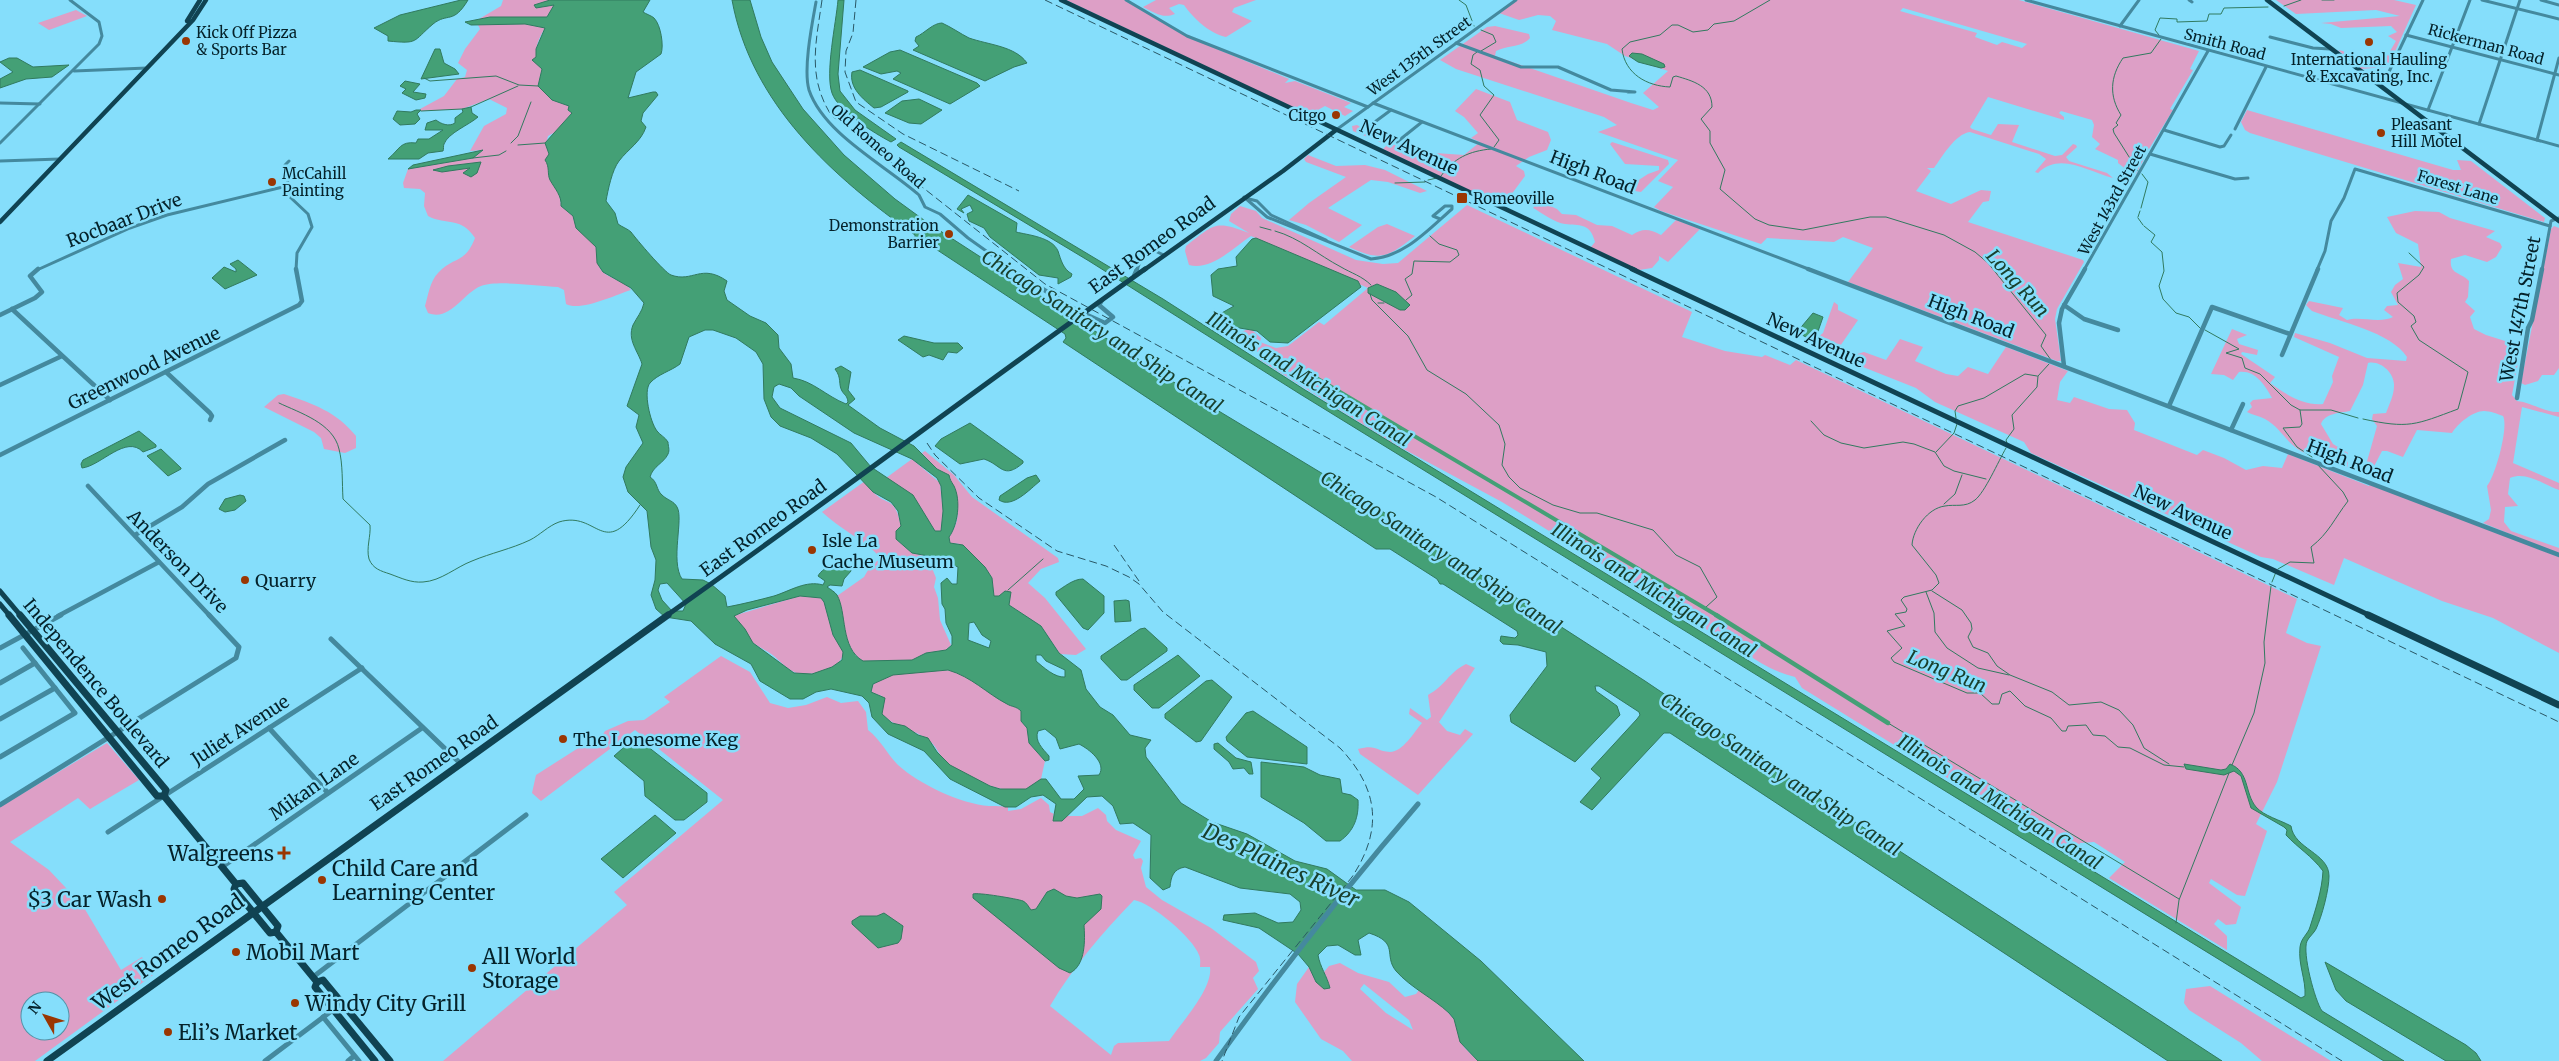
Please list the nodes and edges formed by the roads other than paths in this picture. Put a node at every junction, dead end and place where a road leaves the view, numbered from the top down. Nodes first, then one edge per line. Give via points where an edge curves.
1 (70, 0) edge
2 (200, 0) edge
3 (206, 0) edge
4 (1061, 0) edge
5 (1126, 0) edge
6 (1516, 0) edge
7 (2026, 0) edge
8 (2139, 0) edge
9 (2266, 0) edge
10 (2423, 0) edge
11 (2470, 0) edge
12 (2482, 0) edge
13 (2520, 0) edge
14 (2540, 0) edge
15 (816, 2) dead end
16 (2559, 4) edge
17 (2518, 9) junction
18 (2559, 19) edge
19 (189, 21) junction
20 (2120, 26) junction
21 (2406, 36) junction
22 (2270, 37) dead end
23 (1456, 43) junction
24 (2453, 48) junction
25 (2330, 49) junction
26 (2208, 51) junction
27 (2559, 58) edge
28 (2500, 60) junction
29 (2266, 66) junction
30 (147, 68) junction
31 (74, 71) junction
32 (2557, 75) edge
33 (2391, 79) dead end
34 (1628, 92) dead end
35 (2393, 96) junction
36 (2387, 100) junction
37 (0, 103) edge
38 (1373, 103) junction
39 (40, 104) junction
40 (2403, 104) junction
41 (1368, 107) junction
42 (2418, 107) junction
43 (1391, 110) junction
44 (2412, 110) junction
45 (2428, 110) junction
46 (1422, 122) junction
47 (2479, 124) junction
48 (1368, 127) dead end
49 (2235, 129) dead end
50 (1336, 130) junction
51 (2164, 130) junction
52 (2231, 135) dead end
53 (2537, 140) junction
54 (1397, 142) dead end
55 (0, 143) edge
56 (2559, 146) edge
57 (2150, 154) junction
58 (60, 159) junction
59 (0, 161) edge
60 (289, 161) dead end
61 (2248, 178) dead end
62 (287, 186) junction
63 (1244, 197) junction
64 (1440, 219) junction
65 (2558, 219) edge
66 (0, 222) edge
67 (2550, 226) junction
68 (1164, 255) junction
69 (2064, 305) junction
70 (12, 309) junction
71 (0, 315) edge
72 (2118, 330) dead end
73 (2290, 334) junction
74 (2282, 355) dead end
75 (62, 356) junction
76 (2064, 366) junction
77 (166, 372) junction
78 (0, 385) edge
79 (2517, 398) dead end
80 (110, 400) junction
81 (2242, 404) dead end
82 (2169, 406) junction
83 (210, 420) dead end
84 (2231, 430) junction
85 (285, 440) dead end
86 (0, 455) edge
87 (88, 486) dead end
88 (135, 535) junction
89 (2559, 555) edge
90 (159, 562) junction
91 (0, 591) edge
92 (0, 604) edge
93 (33, 630) junction
94 (24, 634) junction
95 (330, 639) dead end
96 (0, 648) edge
97 (24, 648) dead end
98 (35, 663) junction
99 (362, 668) junction
100 (0, 683) edge
101 (55, 688) junction
102 (2559, 705) edge
103 (0, 719) edge
104 (269, 728) junction
105 (422, 728) junction
106 (117, 731) junction
107 (109, 736) junction
108 (0, 757) edge
109 (460, 764) junction
110 (328, 793) junction
111 (164, 796) junction
112 (1418, 804) dead end
113 (0, 805) edge
114 (526, 815) dead end
115 (108, 832) dead end
116 (222, 867) junction
117 (236, 884) junction
118 (262, 906) junction
119 (253, 912) junction
120 (276, 932) junction
121 (315, 979) junction
122 (342, 1003) junction
123 (333, 1010) junction
124 (323, 1017) junction
125 (357, 1058) edge
126 (47, 1061) edge
127 (265, 1061) edge
128 (348, 1061) edge
129 (375, 1061) edge
130 (390, 1061) edge
131 (1216, 1061) edge

1 - 31 street via 98,19 102,31 96,49
2 - 19 main road
3 - 19 main road
4 - 50 main road, New Avenue
5 - 41 street via 1187,36
6 - 23 street, West 135th Street
7 - 20 street, Smith Road
8 - 20 street
9 - 25 main road
10 - 21 street
11 - 24 street
12 - 17 street
13 - 17 street
14 - 16 street
15 - 68 street, Old Romeo Road via 808,46 809,89 826,119 910,187 925,207 940,214 1023,277 1102,323 1110,322 1113,316 1099,303 1132,279 1139,255 1152,249
17 - 18 street
17 - 28 street
19 - 30 main road
20 - 26 street, Smith Road
21 - 24 street, Rickerman Road
21 - 33 street via 2388,76
22 - 25 street
23 - 34 street via 1521,67 1558,67 1611,90
23 - 38 street, West 135th Street
24 - 28 street, Rickerman Road
24 - 45 street
25 - 35 main road
26 - 29 street, Smith Road
26 - 51 street, West 143rd Street
27 - 32 street
28 - 32 street, Rickerman Road
28 - 47 street
29 - 36 street, Smith Road
29 - 49 street
30 - 31 street
30 - 58 main road
31 - 39 street
32 - 53 street
35 - 36 street
35 - 40 main road
36 - 40 street, Smith Road
37 - 39 street
38 - 41 street, West 135th Street
38 - 43 street, High Road
39 - 55 street
40 - 42 street, Smith Road
40 - 44 main road
41 - 50 street, West 135th Street
42 - 44 street
42 - 45 street, Smith Road
43 - 46 street, High Road
43 - 48 street
44 - 65 main road
45 - 47 street, Smith Road
46 - 54 street
46 - 76 street, High Road
47 - 53 street, Smith Road
50 - 63 main road, East Romeo Road
50 - 102 main road, New Avenue
51 - 52 street via 2220,147
51 - 57 street, West 143rd Street
53 - 56 street, Smith Road
57 - 61 street via 2234,178
57 - 69 street, West 143rd Street
58 - 59 street
58 - 66 main road
60 - 62 street via 285,165
62 - 70 street, Rocbaar Drive via 149,221 39,268 30,276 42,292
62 - 77 street, Greenwood Avenue via 290,197 308,214 312,227 298,253 296,274 302,301
63 - 64 street via 1267,217 1364,258 1381,260 1394,256
63 - 68 main road, East Romeo Road
64 - 64 street via 1452,209 1453,207 1445,206 1432,216
65 - 67 street via 2551,221
67 - 73 street, Forest Lane via 2355,168 2331,221 2325,251
67 - 79 street, West 147th Street
68 - 109 main road, East Romeo Road
69 - 72 street via 2084,319
69 - 76 street, West 143rd Street via 2059,323
70 - 71 street
70 - 75 street
73 - 74 street
73 - 82 street via 2212,307
75 - 78 street
75 - 80 street
76 - 82 street, High Road
77 - 80 street, Greenwood Avenue
77 - 83 street via 210,413
80 - 86 street, Greenwood Avenue
81 - 84 street
82 - 84 street, High Road
84 - 89 street, High Road
85 - 88 street via 208,484 182,507
87 - 88 street, Anderson Drive
88 - 90 street, Anderson Drive
90 - 93 street
90 - 106 street, Anderson Drive via 239,647 236,658
91 - 93 main road, Independence Boulevard
92 - 94 main road, Independence Boulevard
93 - 94 street
93 - 106 main road, Independence Boulevard
94 - 96 street
94 - 107 main road, Independence Boulevard
95 - 99 street
97 - 98 street
98 - 100 street
98 - 101 street
99 - 104 street, Juliet Avenue
99 - 105 street
101 - 103 street
101 - 108 street via 75,713
104 - 110 street
104 - 111 street, Juliet Avenue
105 - 109 street
105 - 110 street, Mikan Lane
106 - 107 street
106 - 111 main road, Independence Boulevard via 166,790
107 - 111 main road, Independence Boulevard via 157,796
107 - 113 street
109 - 118 main road, East Romeo Road
110 - 116 street, Mikan Lane
111 - 115 street, Juliet Avenue
111 - 116 main road, Independence Boulevard
112 - 131 street via 1293,955
114 - 121 street
116 - 117 main road, Independence Boulevard
117 - 118 main road, Independence Boulevard via 243,883
117 - 119 main road, Independence Boulevard via 234,889
118 - 119 main road, West Romeo Road
118 - 120 main road, Independence Boulevard via 278,926
119 - 120 main road, Independence Boulevard via 270,933
119 - 126 main road, West Romeo Road
120 - 121 main road, Independence Boulevard
121 - 122 main road, Independence Boulevard via 323,980
121 - 123 main road, Independence Boulevard via 315,987
122 - 123 street
122 - 130 main road, Independence Boulevard
123 - 124 street
123 - 129 main road, Independence Boulevard
124 - 125 street
124 - 127 street
125 - 128 street

